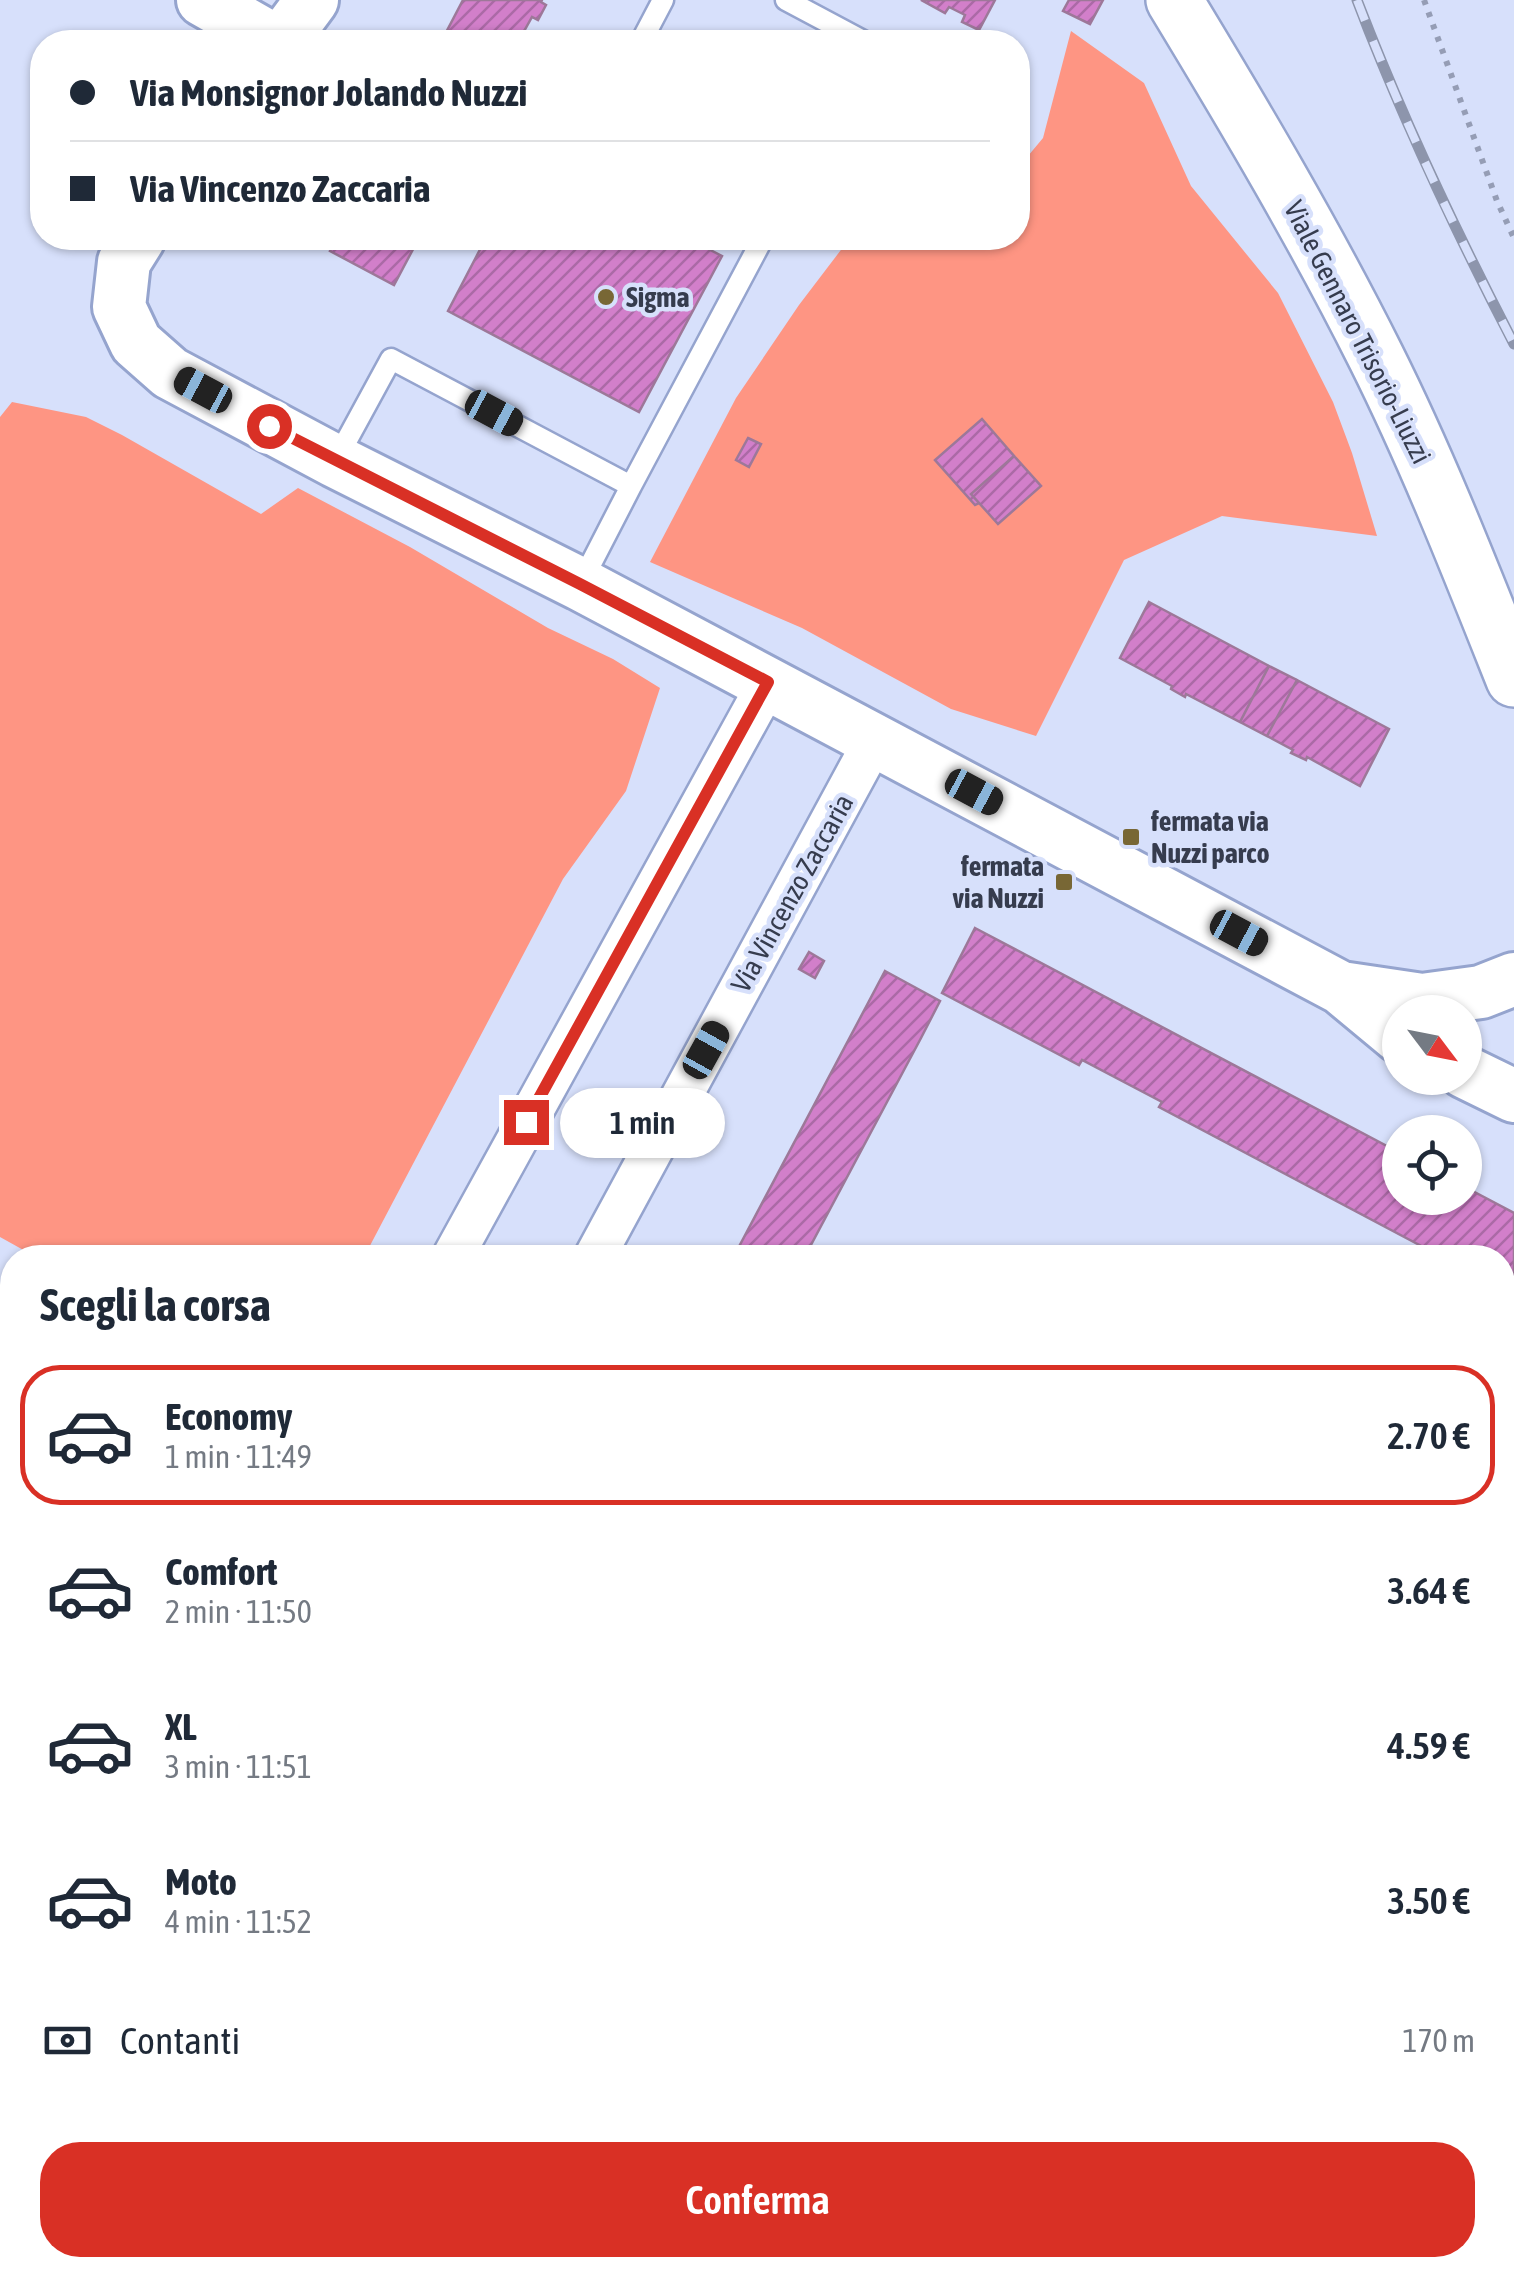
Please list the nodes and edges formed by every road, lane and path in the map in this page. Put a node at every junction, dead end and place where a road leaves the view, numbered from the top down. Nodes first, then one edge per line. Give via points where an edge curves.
1 (202, 0) edge
2 (312, 0) edge
3 (664, 0) edge
4 (786, 0) edge
5 (1174, 0) edge
6 (1424, 0) edge
7 (257, 30) edge
8 (288, 30) edge
9 (648, 30) edge
10 (842, 30) edge
11 (1514, 238) edge
12 (132, 250) edge
13 (757, 250) edge
14 (335, 462) junction
15 (631, 486) junction
16 (580, 584) junction
17 (1514, 679) edge
18 (768, 682) junction
19 (875, 739) junction
20 (1514, 940) edge
21 (1497, 986) edge
22 (1341, 988) junction
23 (1382, 1022) edge
24 (459, 1245) edge
25 (601, 1245) edge

1 - 7 street
2 - 8 street
3 - 9 lane
4 - 10 lane
5 - 17 main road, Viale Gennaro Trisorio-Liuzzi via 1376,357
6 - 11 path
12 - 14 street via 119,306 136,343 170,372
13 - 15 lane
14 - 15 lane via 391,359
14 - 16 street
15 - 16 lane
16 - 18 street
18 - 19 street
18 - 24 street
19 - 22 street
19 - 25 street, Via Vincenzo Zaccaria
20 - 21 street
21 - 22 street via 1422,1000
22 - 23 street

